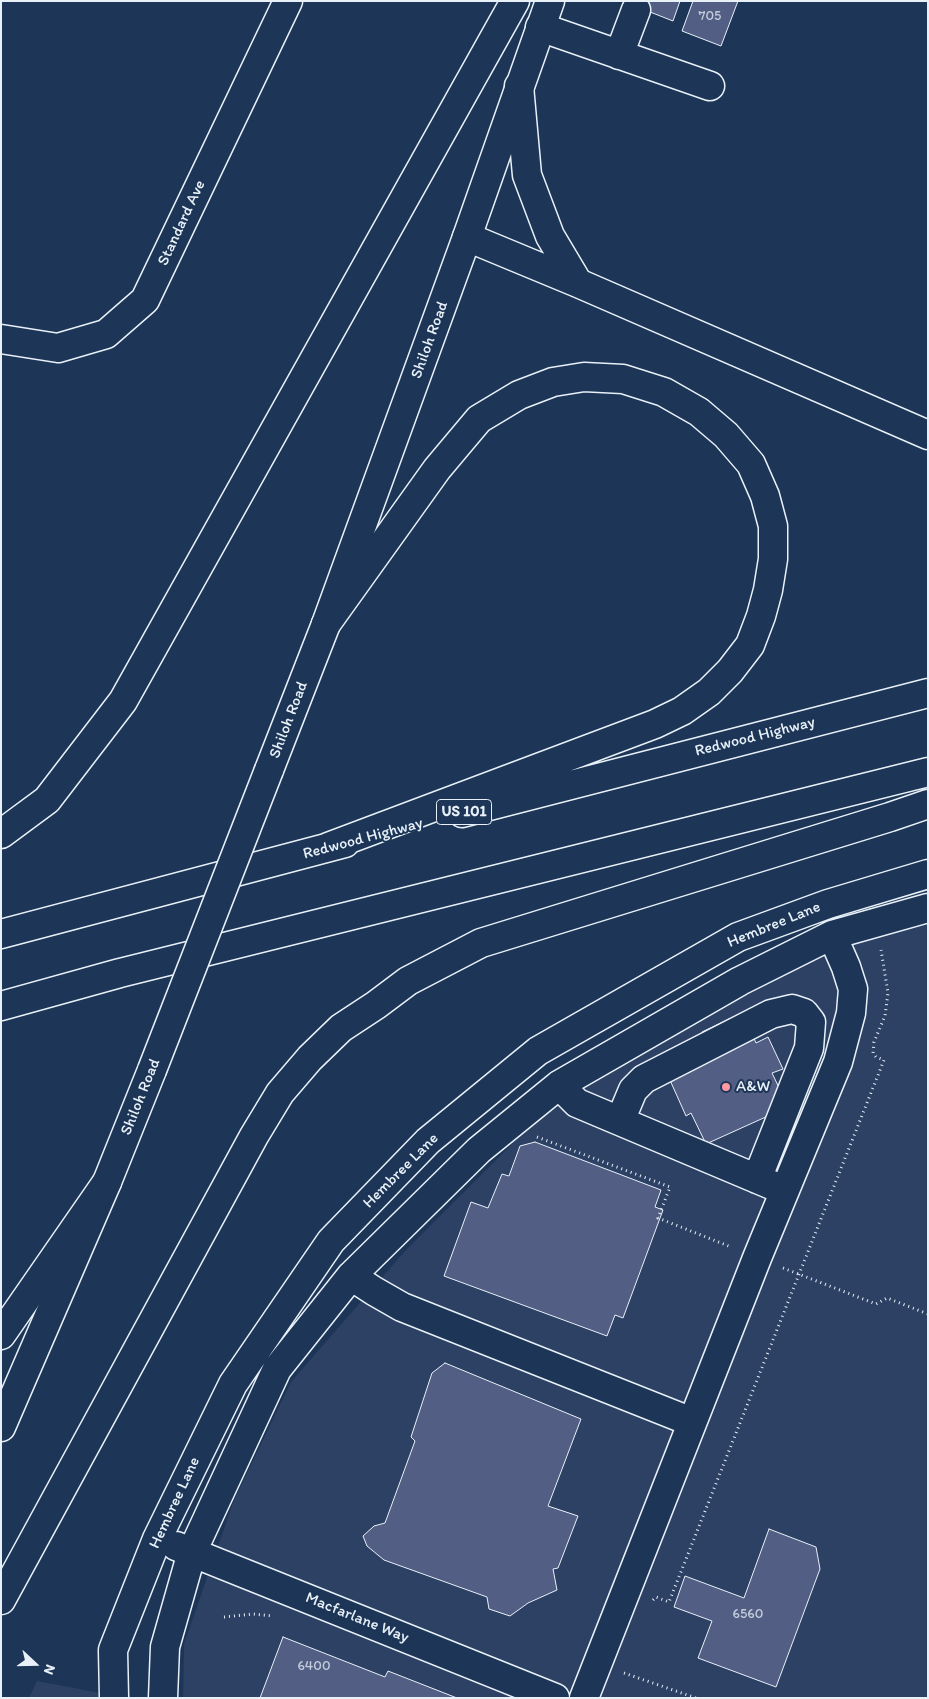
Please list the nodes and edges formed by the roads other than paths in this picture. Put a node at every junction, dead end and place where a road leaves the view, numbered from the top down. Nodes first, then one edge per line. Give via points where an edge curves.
1 (288, 1) edge
2 (515, 1) edge
3 (550, 1) edge
4 (636, 10) dead end
5 (540, 27) junction
6 (619, 55) junction
7 (519, 86) junction
8 (710, 86) dead end
9 (467, 237) junction
10 (578, 283) junction
11 (1, 339) edge
12 (928, 435) edge
13 (326, 624) junction
14 (928, 693) edge
15 (928, 772) edge
16 (928, 804) edge
17 (1, 834) edge
18 (328, 847) junction
19 (928, 874) edge
20 (928, 908) edge
21 (1, 934) edge
22 (832, 935) junction
23 (120, 973) junction
24 (1, 1006) edge
25 (1, 1023) edge
26 (559, 1085) junction
27 (620, 1121) junction
28 (757, 1179) junction
29 (107, 1182) junction
30 (784, 1191) junction
31 (351, 1276) junction
32 (1, 1335) edge
33 (692, 1422) junction
34 (1, 1428) edge
35 (157, 1539) junction
36 (192, 1552) junction
37 (1, 1600) edge
38 (114, 1698) edge
39 (163, 1698) edge
40 (555, 1698) edge
41 (584, 1698) edge

1 - 11 main road, Standard Ave via 145,300 106,334 58,348
2 - 17 main road via 123,701 47,800
3 - 5 main road, Shiloh Road
4 - 6 main road
5 - 6 main road
5 - 7 main road, Shiloh Road
6 - 8 main road
7 - 9 main road, Shiloh Road
7 - 10 main road via 528,175 550,236
9 - 10 main road
9 - 13 main road, Shiloh Road
10 - 12 main road
13 - 18 main road via 437,469 480,419 519,395 553,382 584,378 623,379 664,392 699,412 726,435 750,464 765,496 773,526 773,559 768,590 753,638 730,671 709,692 682,711 654,724
13 - 29 main road, Shiloh Road, bridge
14 - 18 main road, Redwood Highway / US 101
15 - 23 main road
16 - 37 main road via 481,943 408,981 341,1028 280,1093 254,1136
18 - 21 main road, Redwood Highway / US 101
19 - 35 main road, Hembree Lane via 828,904 738,937 538,1051 428,1141 331,1242 233,1384
20 - 22 main road, Hembree Lane
22 - 26 main road, Hembree Lane via 740,981
22 - 30 main road via 853,989 852,1013 838,1062
23 - 24 main road
23 - 25 main road
26 - 27 main road via 577,1103
26 - 31 main road, Hembree Lane via 479,1150
27 - 28 main road
27 - 28 main road via 633,1090 644,1079 771,1014 792,1009 804,1014 811,1022 809,1048
28 - 30 main road
29 - 32 main road
29 - 34 main road, Shiloh Road
30 - 33 main road
31 - 33 main road via 402,1307
31 - 36 main road, Hembree Lane via 277,1369
33 - 41 main road
35 - 36 main road, Macfarlane Way
35 - 38 main road, Hembree Lane via 113,1650
36 - 39 main road, Hembree Lane via 165,1647
36 - 40 main road, Macfarlane Way

